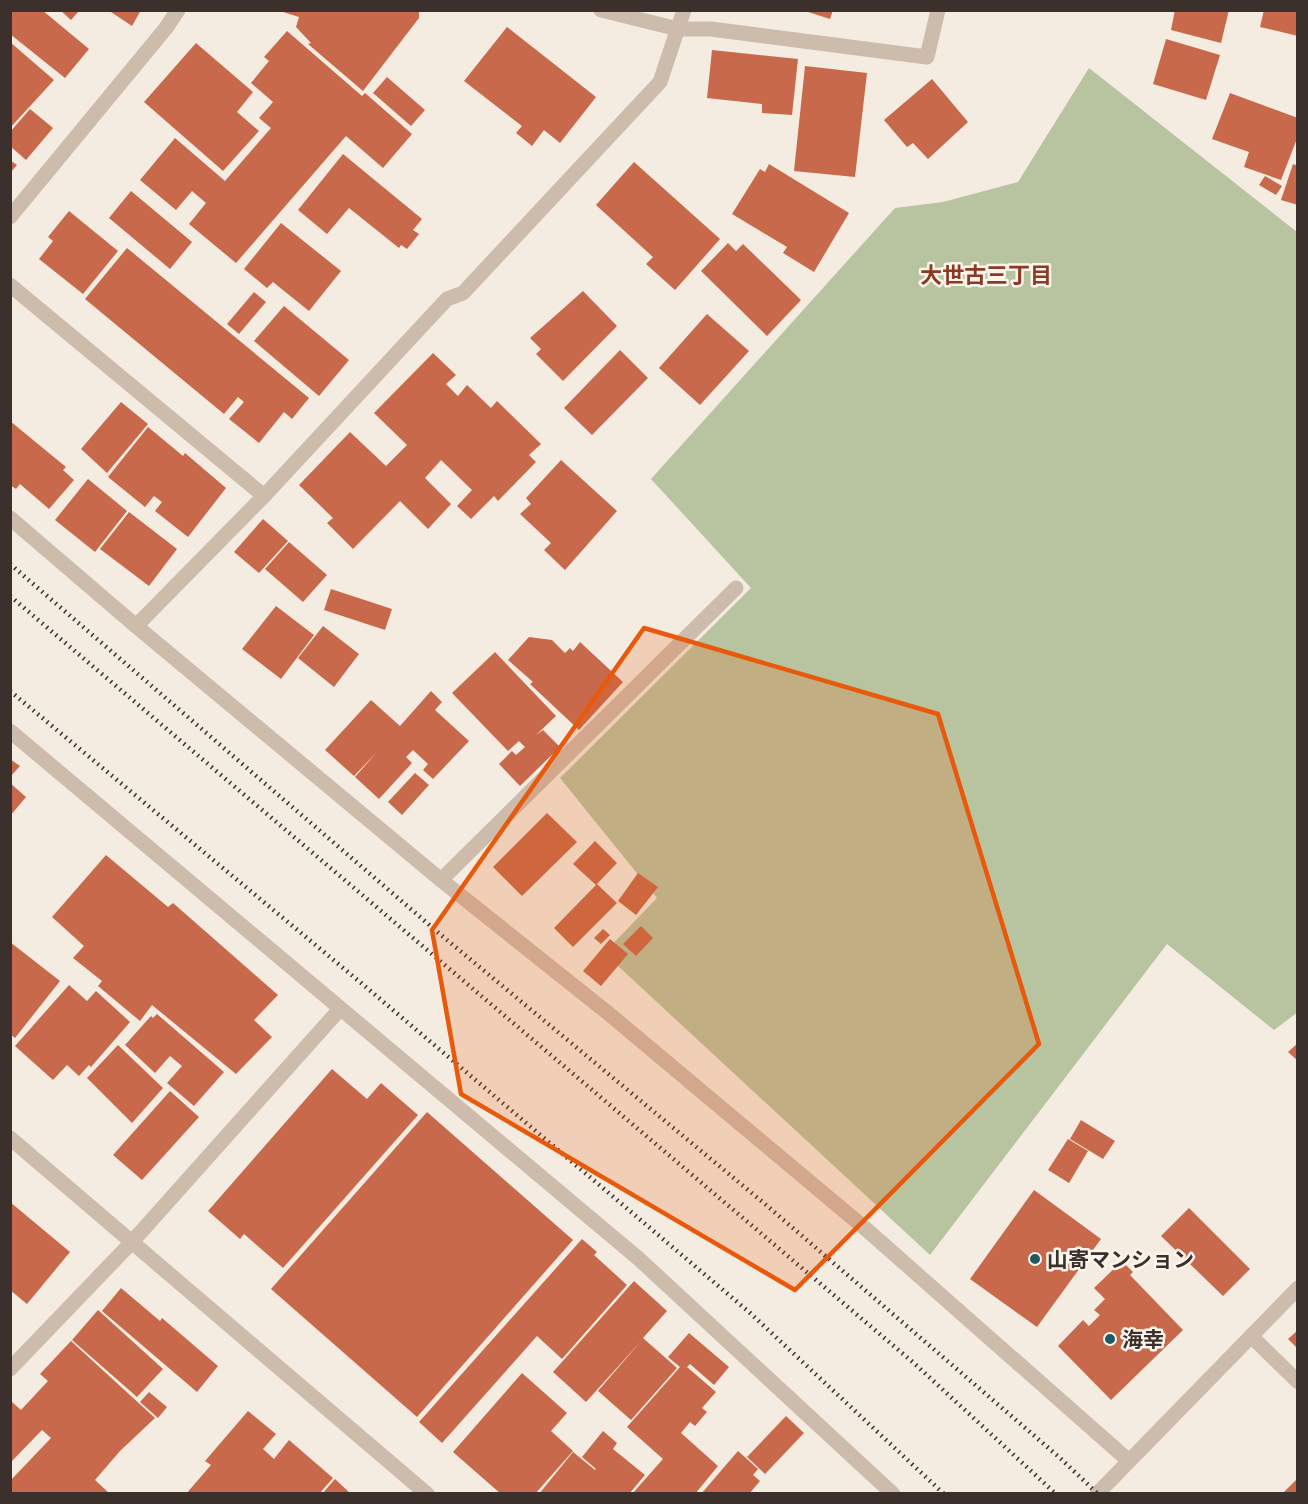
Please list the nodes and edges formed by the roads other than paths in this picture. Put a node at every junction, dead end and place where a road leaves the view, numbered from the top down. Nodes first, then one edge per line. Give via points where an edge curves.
1 (178, 10) edge
2 (601, 10) edge
3 (684, 10) edge
4 (938, 10) edge
5 (678, 29) junction
6 (10, 218) edge
7 (10, 285) edge
8 (264, 496) junction
9 (10, 518) edge
10 (736, 588) dead end
11 (136, 626) junction
12 (10, 731) edge
13 (441, 880) junction
14 (340, 1010) junction
15 (10, 1138) edge
16 (132, 1242) junction
17 (1298, 1288) edge
18 (1251, 1336) junction
19 (10, 1369) edge
20 (1298, 1382) edge
21 (1129, 1461) junction
22 (427, 1494) edge
23 (893, 1494) edge
24 (1097, 1494) edge

1 - 6 street
2 - 5 street
3 - 5 street
4 - 5 street via 927,57 711,29
5 - 8 street via 660,82 463,293 447,299
7 - 8 street
8 - 11 street
9 - 11 street
10 - 13 street
11 - 13 street
12 - 14 street
13 - 21 street via 608,1013 867,1230
14 - 16 street
14 - 23 street via 639,1259
15 - 16 street
16 - 19 street
16 - 22 street
17 - 18 street
18 - 20 street
18 - 21 street
21 - 24 street

